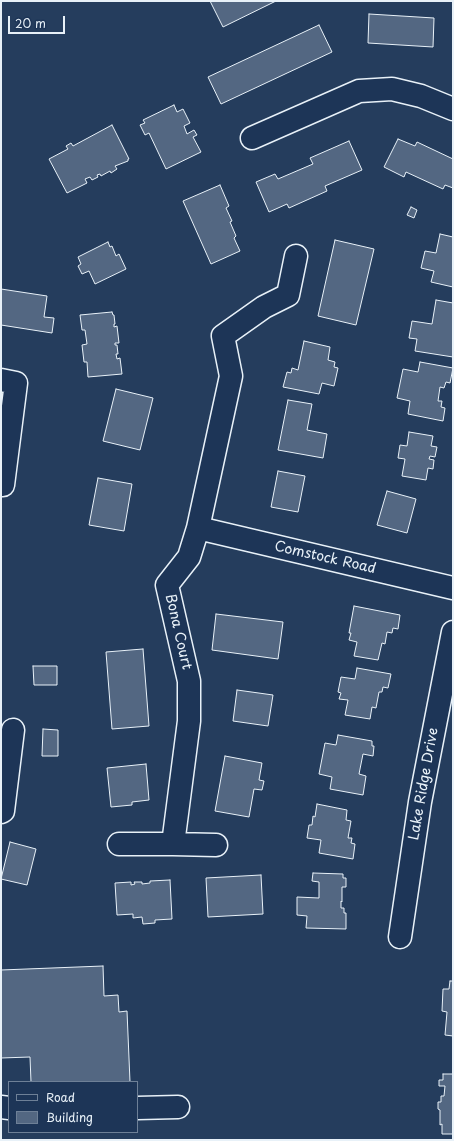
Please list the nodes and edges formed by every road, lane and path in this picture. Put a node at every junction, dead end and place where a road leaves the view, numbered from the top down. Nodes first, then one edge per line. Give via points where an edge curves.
1 (453, 109) edge
2 (252, 138) dead end
3 (296, 256) dead end
4 (1, 380) edge
5 (1, 485) edge
6 (198, 528) junction
7 (453, 588) edge
8 (453, 632) edge
9 (13, 730) dead end
10 (1, 812) edge
11 (119, 844) dead end
12 (173, 844) junction
13 (216, 845) dead end
14 (400, 937) dead end
15 (178, 1107) dead end
16 (138, 1108) edge

1 - 2 street via 421,96 392,89 359,91
3 - 6 street, Bona Court via 288,295 264,307 223,336 231,376
4 - 5 street via 16,383
6 - 7 street, Comstock Road
6 - 12 street, Bona Court via 189,557 167,585 190,681 189,722
8 - 14 street, Lake Ridge Drive via 420,802
9 - 10 street
11 - 12 street
12 - 13 street
15 - 16 street

